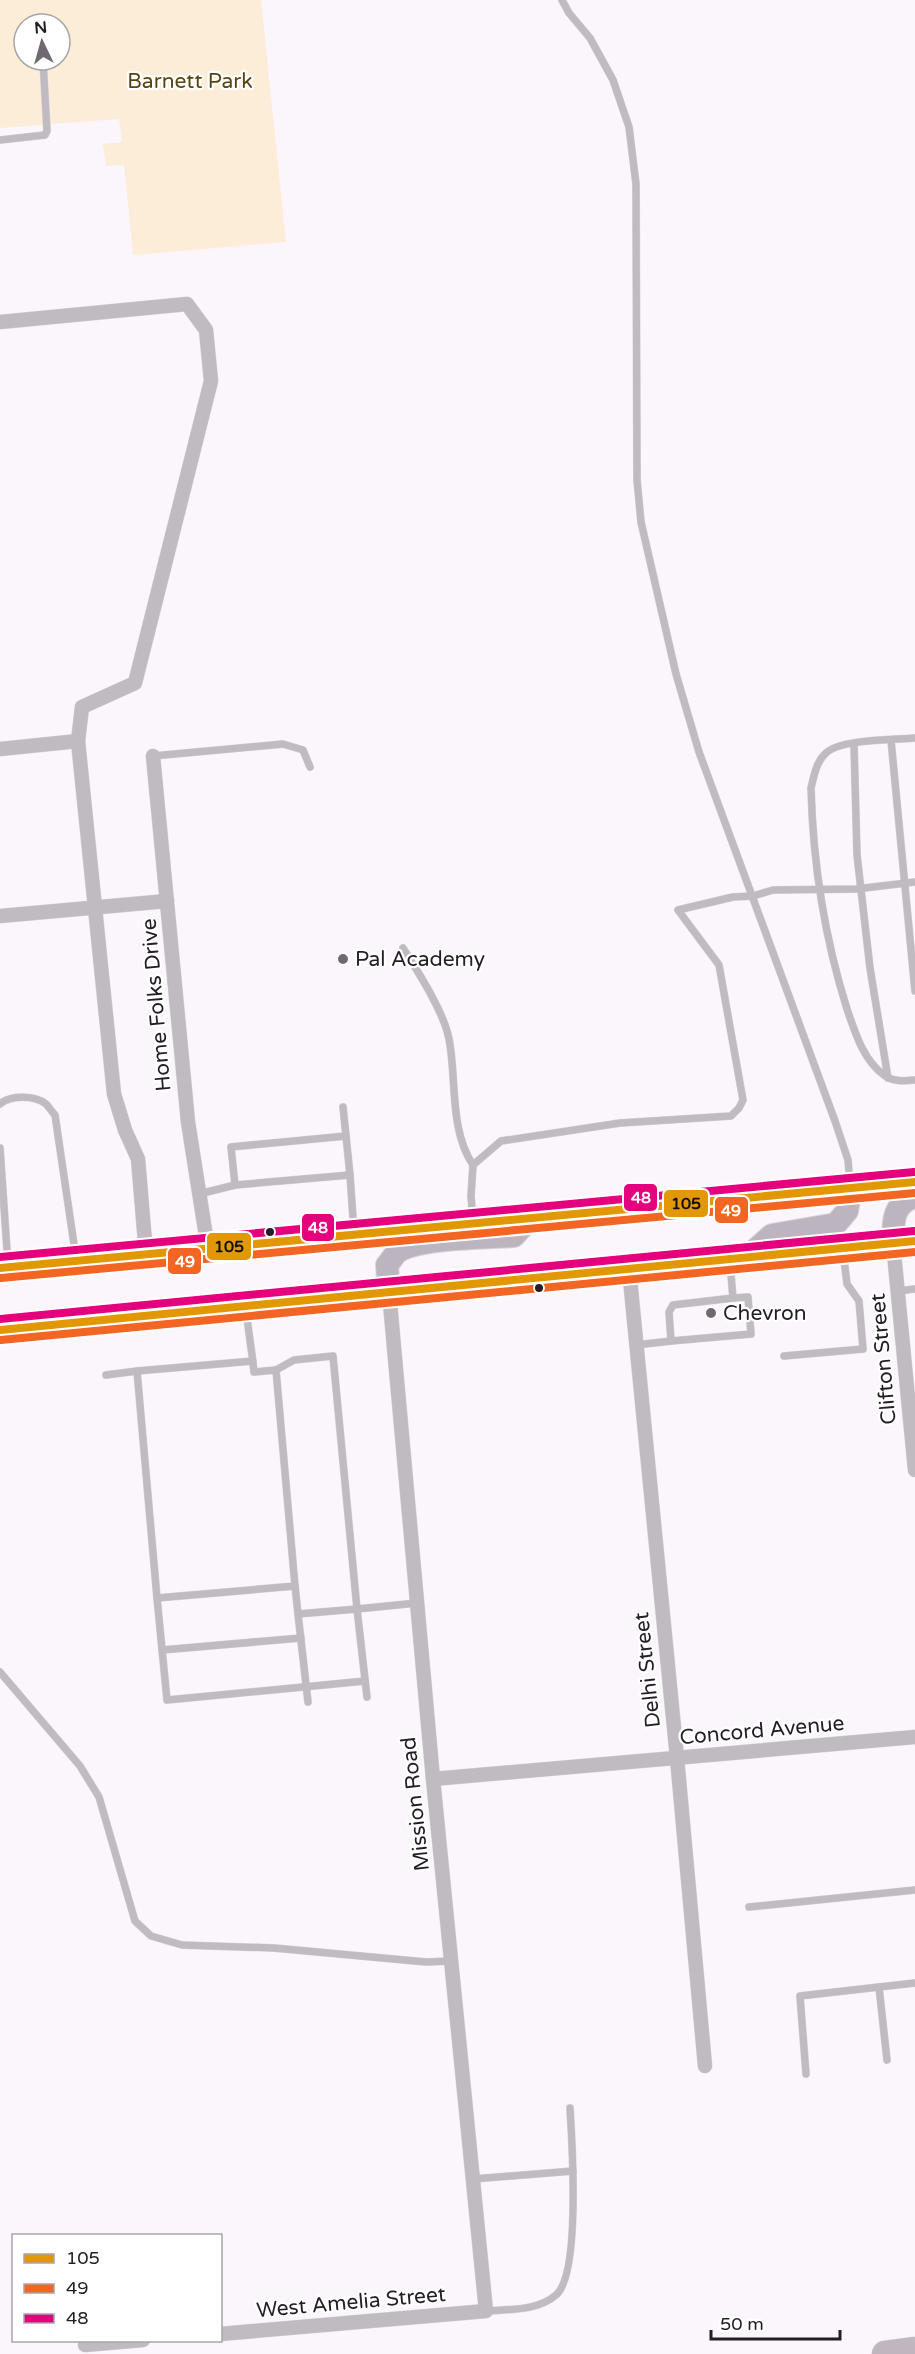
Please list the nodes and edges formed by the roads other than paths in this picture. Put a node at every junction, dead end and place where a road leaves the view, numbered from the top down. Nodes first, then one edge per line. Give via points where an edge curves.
1 (562, 0) edge
2 (44, 72) edge
3 (0, 140) edge
4 (0, 322) edge
5 (915, 738) edge
6 (891, 740) junction
7 (78, 741) junction
8 (854, 744) junction
9 (0, 749) edge
10 (153, 756) joint
11 (310, 767) dead end
12 (915, 882) edge
13 (904, 883) junction
14 (861, 888) junction
15 (818, 890) junction
16 (753, 896) junction
17 (167, 901) junction
18 (95, 907) junction
19 (0, 916) edge
20 (403, 948) dead end
21 (915, 991) edge
22 (888, 1078) junction
23 (915, 1080) edge
24 (0, 1104) edge
25 (343, 1107) dead end
26 (346, 1136) junction
27 (0, 1148) edge
28 (473, 1165) junction
29 (350, 1175) junction
30 (915, 1182) edge
31 (235, 1185) junction
32 (851, 1189) junction
33 (199, 1194) junction
34 (915, 1197) edge
35 (531, 1217) junction
36 (473, 1223) junction
37 (355, 1234) junction
38 (904, 1242) edge
39 (843, 1248) junction
40 (208, 1249) junction
41 (146, 1254) junction
42 (738, 1259) junction
43 (71, 1262) junction
44 (629, 1269) junction
45 (3, 1273) edge
46 (915, 1289) edge
47 (898, 1291) junction
48 (389, 1292) junction
49 (733, 1298) junction
50 (246, 1306) junction
51 (0, 1330) edge
52 (671, 1341) junction
53 (636, 1345) junction
54 (784, 1356) dead end
55 (253, 1361) junction
56 (276, 1370) junction
57 (137, 1371) junction
58 (106, 1375) dead end
59 (911, 1380) edge
60 (915, 1470) edge
61 (295, 1586) junction
62 (157, 1598) junction
63 (417, 1603) junction
64 (357, 1608) junction
65 (298, 1614) junction
66 (301, 1638) junction
67 (162, 1650) junction
68 (0, 1671) edge
69 (365, 1681) junction
70 (306, 1687) junction
71 (367, 1697) dead end
72 (308, 1702) dead end
73 (915, 1737) edge
74 (677, 1758) junction
75 (433, 1779) junction
76 (915, 1890) edge
77 (749, 1907) dead end
78 (452, 1961) junction
79 (915, 1983) edge
80 (879, 1987) junction
81 (887, 2060) dead end
82 (705, 2066) dead end
83 (806, 2074) dead end
84 (570, 2108) dead end
85 (573, 2171) junction
86 (473, 2179) junction
87 (486, 2311) junction
88 (222, 2334) edge
89 (120, 2342) edge
90 (85, 2345) dead end
91 (915, 2350) edge
92 (885, 2354) edge

1 - 16 lane via 590,38 613,80 629,127 636,184 637,480 641,522 676,674 699,752
2 - 3 lane via 45,135
4 - 7 street via 187,304 206,330 211,381 135,683 81,707
5 - 6 lane
6 - 8 lane
6 - 13 lane
7 - 9 street
7 - 18 street
8 - 14 lane
8 - 15 lane via 828,751 814,774 812,826
10 - 11 lane via 283,744 303,750
10 - 17 street, Home Folks Drive
12 - 13 lane
13 - 14 lane
13 - 21 lane
14 - 15 lane
14 - 22 lane
15 - 16 lane via 773,890
15 - 22 lane via 836,974 855,1032 867,1058
16 - 28 lane via 678,910 719,965 743,1100 731,1116 620,1122 501,1142
16 - 32 lane via 835,1121 848,1160
17 - 18 street
17 - 33 street, Home Folks Drive via 188,1122
18 - 19 street
18 - 41 street via 114,1094 138,1159
20 - 28 lane via 428,989 449,1037 464,1152
22 - 23 lane
24 - 43 lane via 12,1098 32,1098 45,1102 55,1115 71,1219
25 - 26 lane
26 - 29 lane
26 - 31 lane via 231,1147
27 - 45 lane
28 - 36 lane
29 - 31 lane
29 - 37 lane
30 - 32 highway
31 - 33 lane
32 - 35 highway
32 - 42 highway via 847,1211 836,1224 772,1235
33 - 40 street, Home Folks Drive
34 - 38 highway via 897,1209 893,1219
35 - 36 highway
35 - 48 highway via 514,1236 431,1243 398,1252 387,1265
36 - 37 highway
37 - 40 highway
38 - 39 highway
38 - 47 street, Clifton Street
39 - 42 highway
39 - 54 lane via 847,1284 859,1301 863,1348
40 - 41 highway
41 - 43 highway
42 - 44 highway
42 - 49 lane
43 - 45 highway
44 - 48 highway
44 - 53 street, Delhi Street
46 - 47 lane
47 - 59 street, Clifton Street
48 - 50 highway
48 - 63 street, Mission Road
49 - 52 lane via 671,1307
49 - 52 lane via 748,1297 751,1334
50 - 51 highway
50 - 55 lane
52 - 53 lane
53 - 74 street, Delhi Street
55 - 56 lane via 254,1372
55 - 57 lane
56 - 61 lane
56 - 64 lane via 294,1360 333,1356
57 - 58 lane
57 - 62 lane
59 - 60 street, Clifton Street
61 - 62 lane
61 - 65 lane
62 - 67 lane
63 - 64 lane
63 - 75 street, Mission Road
64 - 65 lane
64 - 69 lane
65 - 66 lane
66 - 67 lane
66 - 70 lane
67 - 70 lane via 167,1700
68 - 78 lane via 80,1766 99,1797 135,1921 151,1936 182,1945
69 - 70 lane
69 - 71 lane
70 - 72 lane
73 - 74 street, Concord Avenue
74 - 75 street, Concord Avenue
74 - 82 street, Delhi Street
75 - 78 street, Mission Road
76 - 77 lane
78 - 86 street, Mission Road
79 - 80 lane
80 - 81 lane
80 - 83 lane via 800,1996
84 - 85 lane
85 - 86 lane
85 - 87 lane via 569,2256 558,2293 541,2304
86 - 87 street, Mission Road
87 - 88 street, West Amelia Street
89 - 90 street
91 - 92 highway

